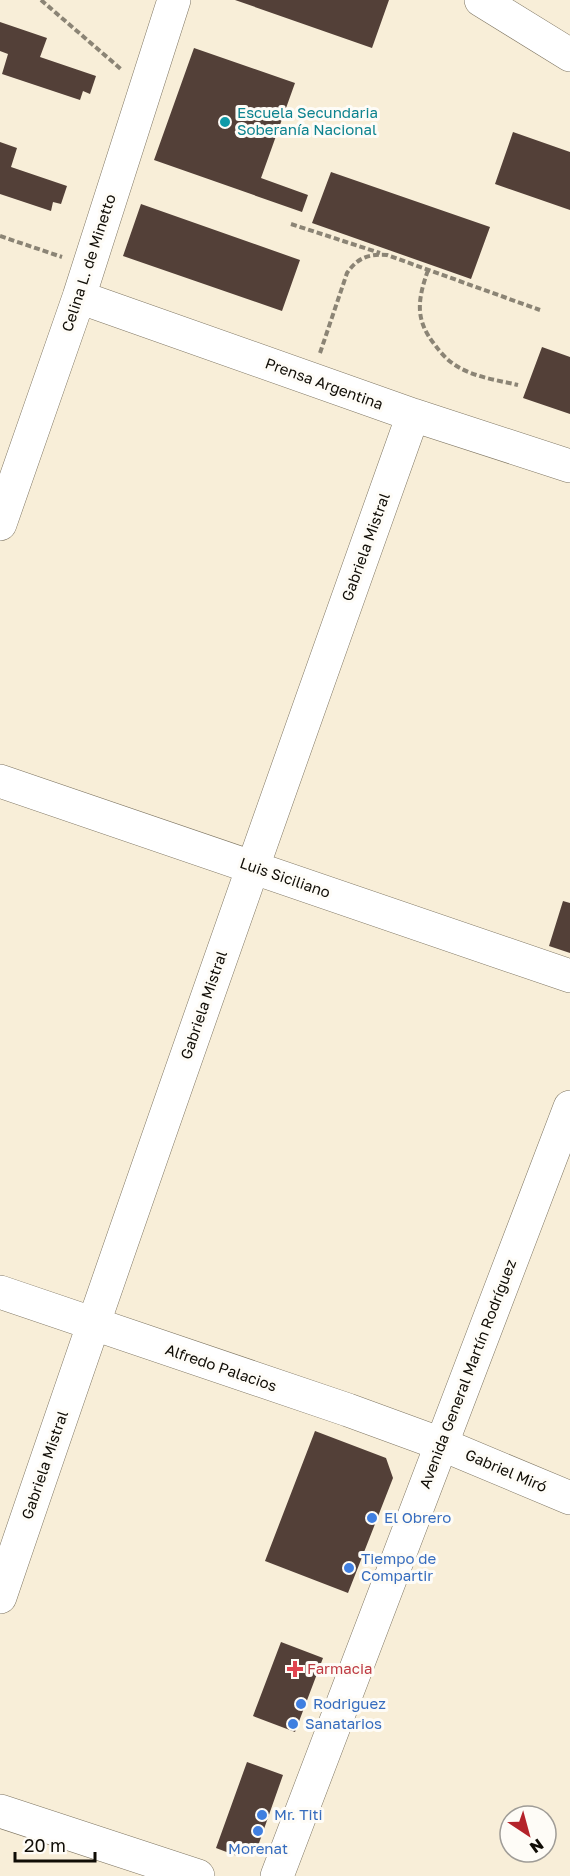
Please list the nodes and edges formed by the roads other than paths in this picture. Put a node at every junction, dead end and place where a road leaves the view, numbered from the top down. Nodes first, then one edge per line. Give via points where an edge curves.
1 (174, 0) edge
2 (481, 0) edge
3 (570, 55) edge
4 (79, 297) junction
5 (412, 415) junction
6 (11, 458) edge
7 (570, 466) edge
8 (0, 524) edge
9 (0, 782) edge
10 (252, 867) junction
11 (570, 975) edge
12 (570, 1107) edge
13 (0, 1292) edge
14 (92, 1324) junction
15 (441, 1444) junction
16 (570, 1498) edge
17 (0, 1597) edge
18 (0, 1811) edge
19 (198, 1876) edge
20 (277, 1876) edge

1 - 4 street, Celina L. de Minetto
2 - 3 street
4 - 5 street, Prensa Argentina
4 - 6 street, Celina L. de Minetto
5 - 7 street, Prensa Argentina
5 - 10 street, Gabriela Mistral
6 - 8 street, Celina L. de Minetto
9 - 10 street, Luis Siciliano
10 - 11 street, Luis Siciliano
10 - 14 street, Gabriela Mistral
12 - 15 street, Avenida General Martín Rodríguez
13 - 14 street, Alfredo Palacios
14 - 15 street, Alfredo Palacios
14 - 17 street, Gabriela Mistral
15 - 16 street, Gabriel Miró
15 - 20 street, Avenida General Martín Rodríguez
18 - 19 street

